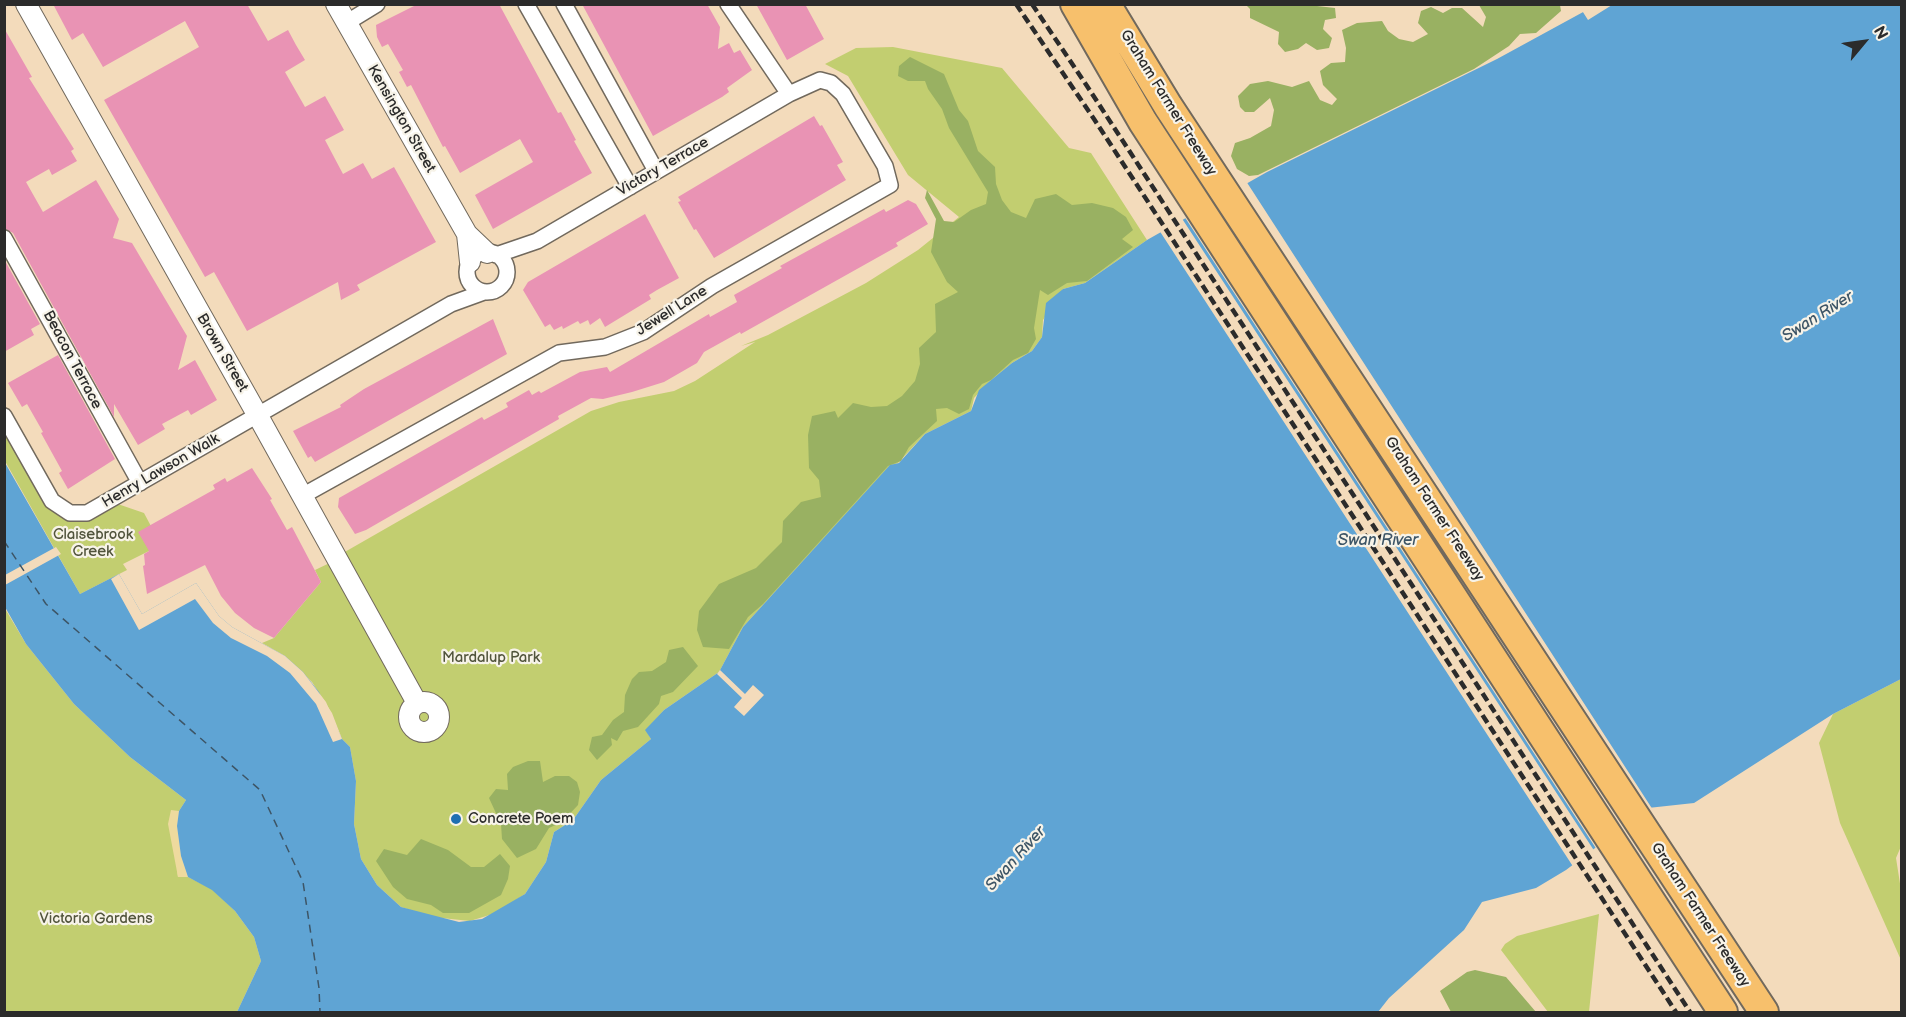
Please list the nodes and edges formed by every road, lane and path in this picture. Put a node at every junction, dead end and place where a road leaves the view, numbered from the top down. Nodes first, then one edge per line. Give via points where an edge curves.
1 (26, 4) edge
2 (336, 4) edge
3 (377, 4) edge
4 (526, 4) edge
5 (564, 4) edge
6 (728, 4) edge
7 (1065, 4) edge
8 (1075, 4) edge
9 (1106, 4) edge
10 (1116, 4) edge
11 (346, 23) junction
12 (789, 94) junction
13 (1168, 106) junction
14 (1143, 122) junction
15 (656, 171) junction
16 (630, 187) junction
17 (467, 234) junction
18 (4, 238) edge
19 (537, 241) junction
20 (491, 254) junction
21 (469, 271) junction
22 (506, 271) junction
23 (484, 292) junction
24 (451, 304) junction
25 (4, 416) edge
26 (258, 416) junction
27 (140, 483) junction
28 (302, 496) junction
29 (417, 703) dead end
30 (1717, 1002) edge
31 (1766, 1012) edge

1 - 26 street, Brown Street
2 - 11 street, Kensington Street
3 - 11 street
4 - 16 street
5 - 15 street
6 - 12 street
7 - 14 highway
8 - 14 highway, Graham Farmer Freeway
9 - 13 highway, Graham Farmer Freeway
10 - 13 highway
11 - 17 street, Kensington Street
12 - 15 street, Victory Terrace
12 - 28 street, Jewell Lane via 819,80 837,88 885,166 890,184 707,289 643,332 605,346 559,352
13 - 31 highway, Graham Farmer Freeway
14 - 30 highway, Graham Farmer Freeway
15 - 16 street, Victory Terrace
16 - 19 street, Victory Terrace
17 - 20 street, Kensington Street
17 - 21 street, Kensington Street
18 - 27 street, Beacon Terrace
19 - 20 street, Victory Terrace
19 - 22 street, Victory Terrace
20 - 21 street via 477,255
20 - 22 street via 505,265
21 - 23 street via 477,290
21 - 24 street
22 - 23 street via 501,286
23 - 24 street
24 - 26 street
25 - 27 street, Henry Lawson Walk via 52,501 70,513 87,513
26 - 27 street, Henry Lawson Walk
26 - 28 street, Brown Street
28 - 29 street, Brown Street

